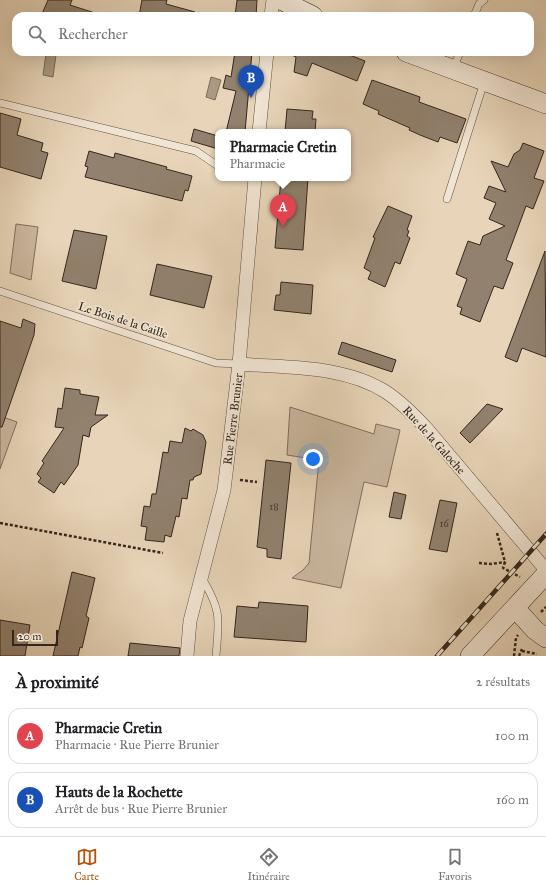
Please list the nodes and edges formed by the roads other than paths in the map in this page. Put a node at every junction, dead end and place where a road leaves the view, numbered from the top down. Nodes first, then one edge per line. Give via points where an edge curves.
1 (273, 0) edge
2 (282, 0) edge
3 (484, 0) edge
4 (272, 12) edge
5 (305, 12) edge
6 (476, 12) edge
7 (267, 56) edge
8 (416, 56) edge
9 (458, 56) edge
10 (453, 70) junction
11 (484, 81) junction
12 (0, 103) edge
13 (546, 104) edge
14 (259, 129) edge
15 (215, 164) edge
16 (255, 181) edge
17 (447, 199) dead end
18 (0, 291) edge
19 (239, 364) junction
20 (546, 570) edge
21 (546, 574) edge
22 (201, 578) junction
23 (515, 608) junction
24 (546, 638) edge
25 (187, 656) edge
26 (216, 656) edge
27 (470, 656) edge

1 - 4 street
2 - 5 street
3 - 6 lane
7 - 14 street
8 - 10 street
9 - 10 lane
10 - 11 street
11 - 13 street
11 - 17 lane
12 - 15 lane via 196,151
16 - 19 street, Rue Pierre Brunier
18 - 19 lane, Le Bois de la Caille via 216,363
19 - 20 street, Rue de la Galoche via 337,374 366,382 385,392 413,414
19 - 22 street, Rue Pierre Brunier via 224,490
21 - 23 street
22 - 25 street, Rue Pierre Brunier via 190,621
22 - 26 lane via 216,604 219,617
23 - 24 street
23 - 27 street

